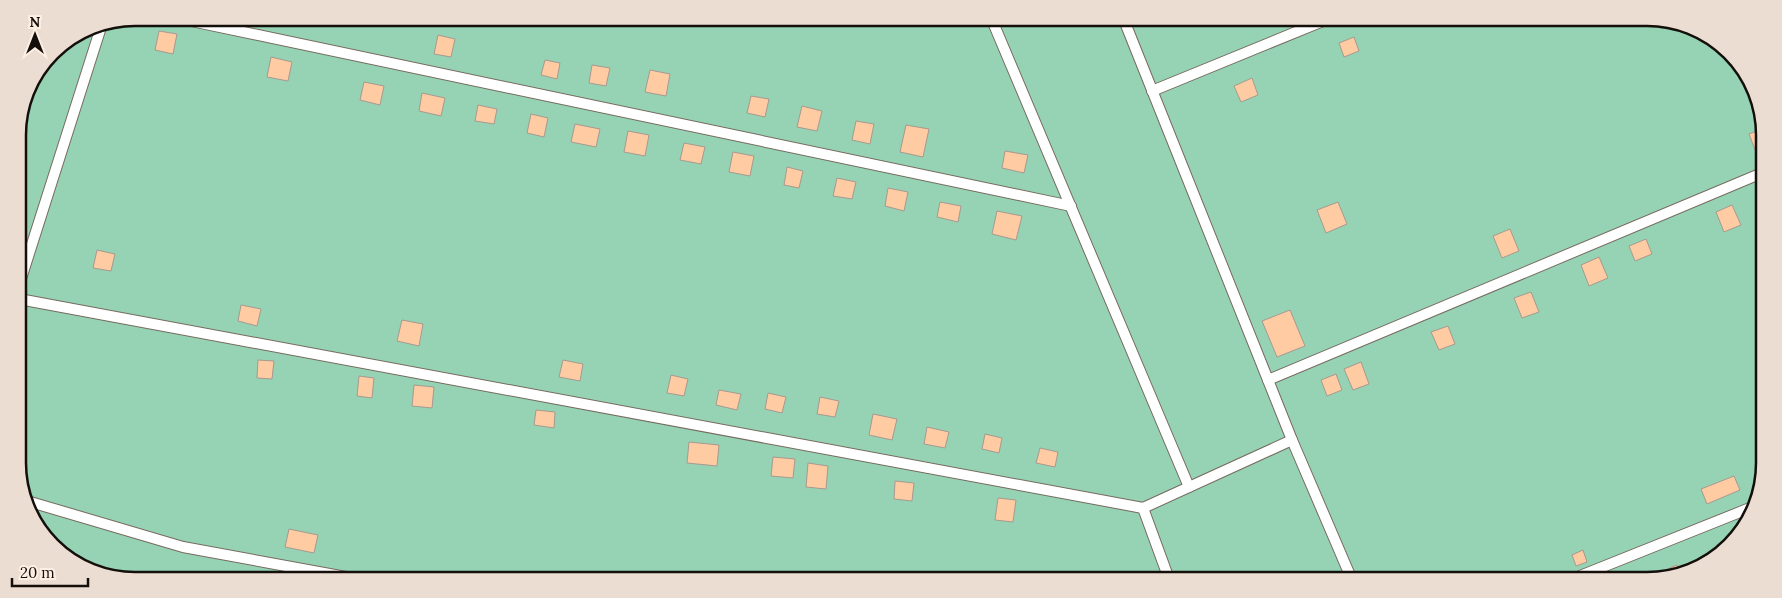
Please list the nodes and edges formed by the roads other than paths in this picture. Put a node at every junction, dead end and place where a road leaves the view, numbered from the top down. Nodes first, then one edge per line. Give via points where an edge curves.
1 (215, 26) edge
2 (995, 26) edge
3 (1126, 26) edge
4 (1311, 26) edge
5 (99, 32) edge
6 (1152, 91) junction
7 (1756, 176) edge
8 (1071, 206) junction
9 (26, 263) edge
10 (26, 300) edge
11 (1268, 380) junction
12 (1292, 440) junction
13 (1190, 487) junction
14 (34, 503) edge
15 (1143, 508) junction
16 (1744, 510) edge
17 (318, 572) edge
18 (1166, 572) edge
19 (1349, 572) edge
20 (1590, 572) edge

1 - 8 lane
2 - 8 lane
3 - 6 lane
4 - 6 lane
5 - 9 lane
6 - 11 lane
7 - 11 lane
8 - 13 lane
10 - 15 lane
11 - 12 lane
12 - 13 lane
12 - 19 lane
13 - 15 lane
14 - 17 lane via 184,548
15 - 18 lane
16 - 20 lane

